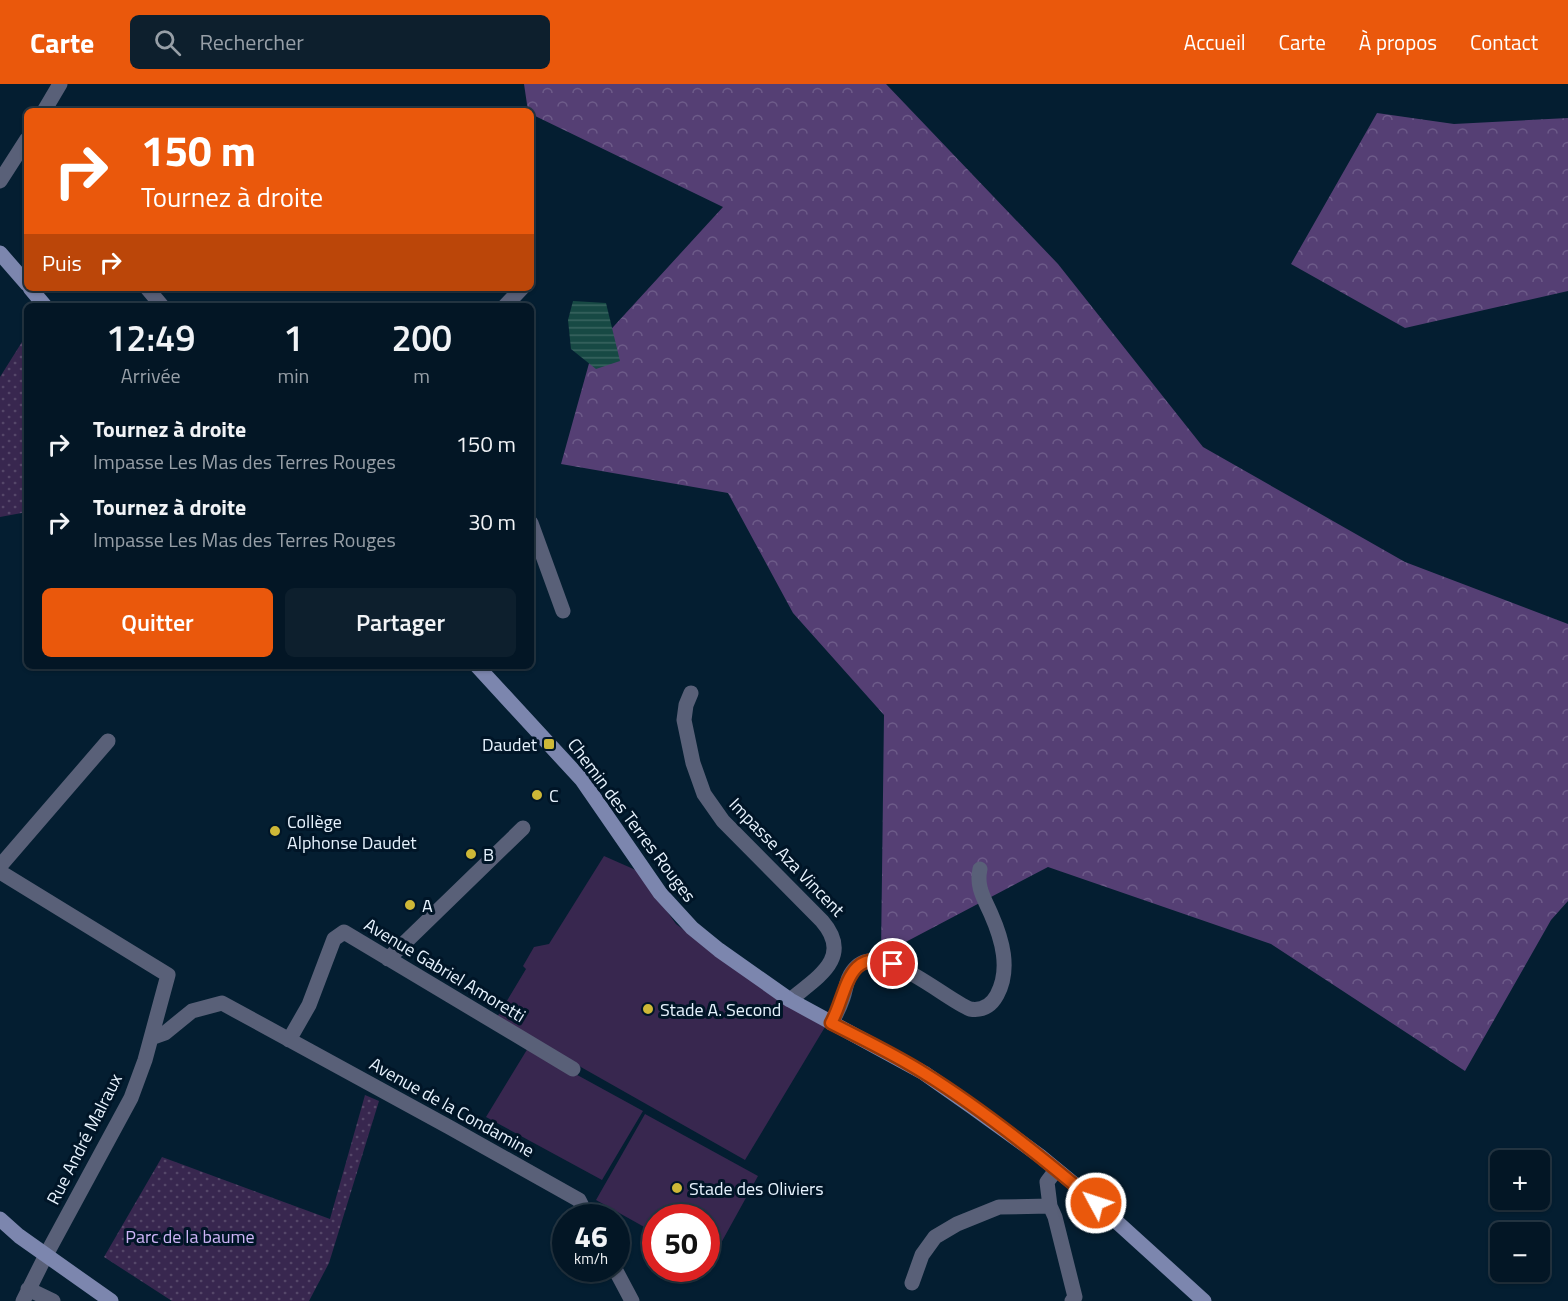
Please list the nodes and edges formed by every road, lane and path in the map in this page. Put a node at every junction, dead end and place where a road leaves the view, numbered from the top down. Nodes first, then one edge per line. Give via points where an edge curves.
1 (60, 84) edge
2 (46, 108) edge
3 (24, 144) edge
4 (0, 181) edge
5 (0, 253) edge
6 (24, 281) edge
7 (32, 291) edge
8 (150, 291) edge
9 (519, 291) edge
10 (42, 303) edge
11 (160, 303) edge
12 (508, 303) edge
13 (534, 531) edge
14 (563, 611) dead end
15 (480, 669) edge
16 (691, 693) dead end
17 (108, 741) dead end
18 (523, 828) dead end
19 (0, 866) edge
20 (980, 869) dead end
21 (0, 872) edge
22 (388, 959) junction
23 (790, 1000) junction
24 (831, 1023) junction
25 (151, 1038) junction
26 (289, 1040) junction
27 (573, 1069) dead end
28 (1056, 1170) junction
29 (581, 1204) edge
30 (1050, 1206) junction
31 (0, 1219) edge
32 (45, 1255) junction
33 (622, 1282) edge
34 (912, 1283) dead end
35 (26, 1295) edge
36 (1076, 1300) edge
37 (52, 1301) edge
38 (111, 1301) edge
39 (632, 1301) edge
40 (1204, 1301) edge

1 - 2 street
3 - 4 street
5 - 6 main road
7 - 10 main road
8 - 11 street
9 - 12 street
13 - 14 street
15 - 23 main road, Chemin des Terres Rouges via 582,780 675,911 719,950
16 - 23 street, Impasse Aza Vincent via 684,720 704,794 723,821 834,936 833,957 826,970
17 - 19 street
18 - 22 street
20 - 24 street via 980,889 996,925 1005,964 994,1001 985,1008 970,1009 899,966 872,960 850,974
21 - 25 street, Rue André Malraux via 168,975
22 - 26 street, Avenue Gabriel Amoretti via 344,932 334,939 309,1005
22 - 27 street, Avenue Gabriel Amoretti
23 - 24 main road, Chemin des Terres Rouges
24 - 28 main road, Chemin des Terres Rouges via 924,1073
25 - 26 street via 165,1033 192,1011 222,1003
25 - 32 street, Rue André Malraux via 127,1105
26 - 29 street, Avenue de la Condamine via 449,1126
28 - 30 street via 1047,1182
28 - 40 main road, Chemin des Terres Rouges via 1108,1212
30 - 34 street via 999,1207 957,1224 935,1238 922,1255
30 - 36 street
31 - 32 main road
32 - 35 street, Rue André Malraux
32 - 38 main road
33 - 39 street
35 - 37 street

